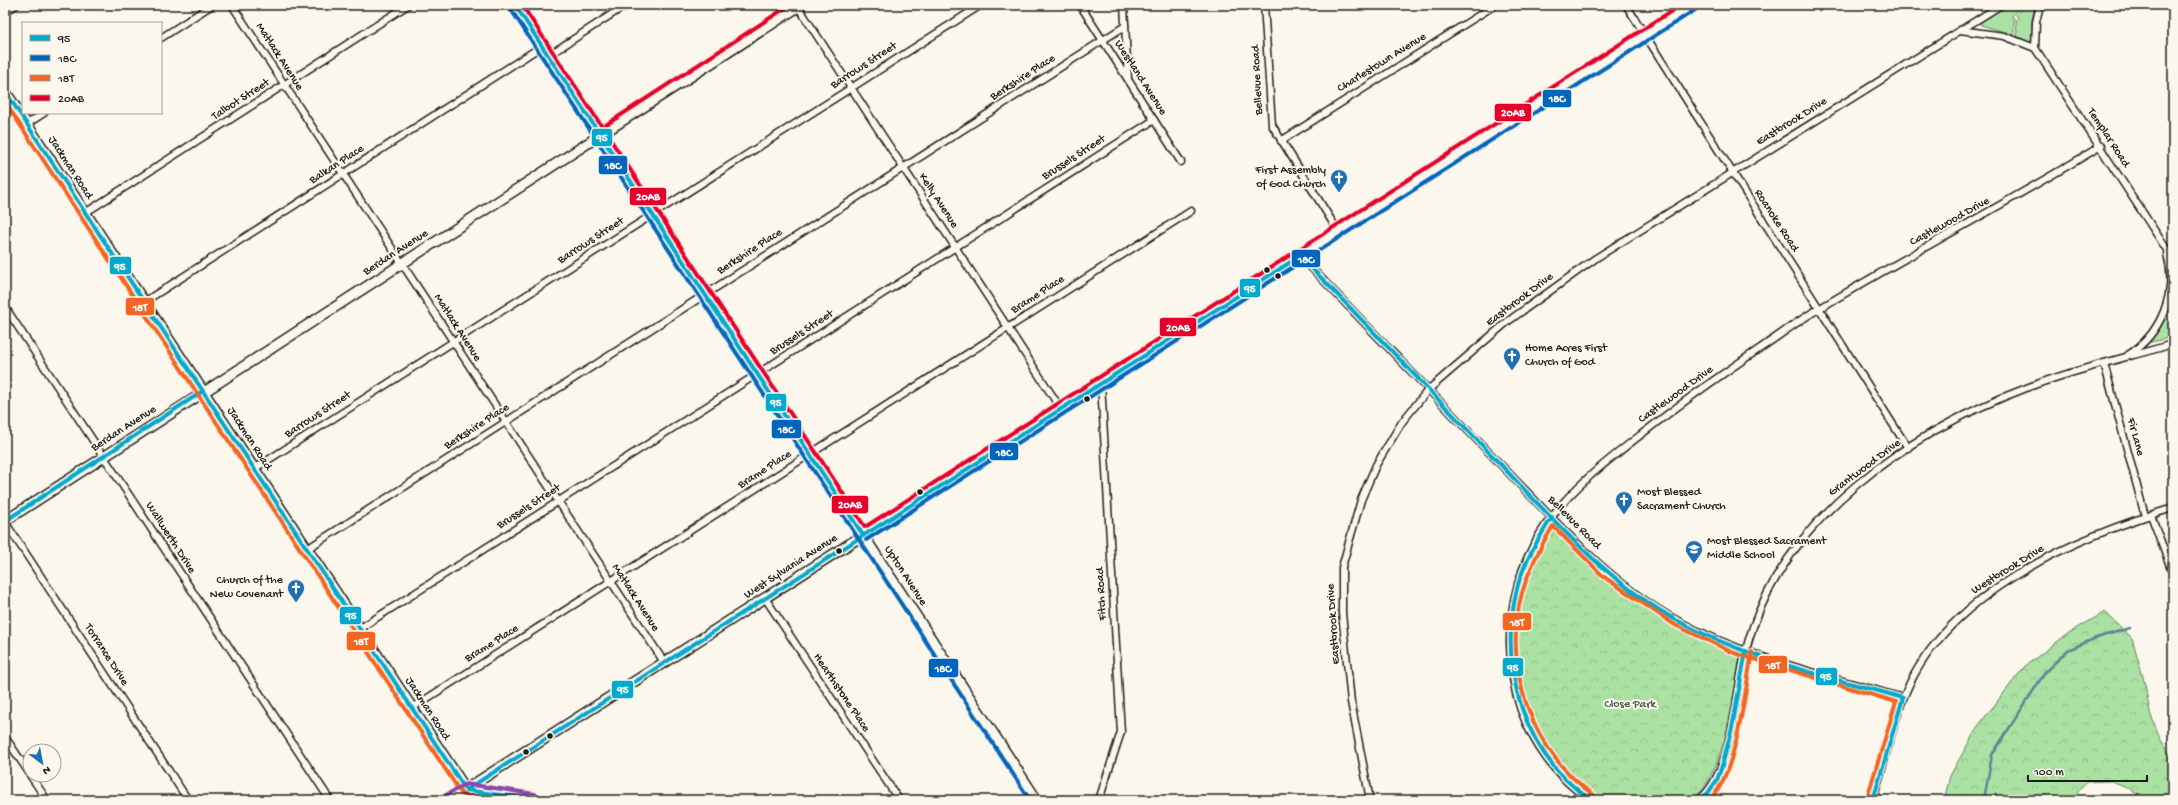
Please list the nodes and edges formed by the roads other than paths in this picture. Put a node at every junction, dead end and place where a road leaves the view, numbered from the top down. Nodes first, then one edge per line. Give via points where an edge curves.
1 (16, 5) edge
2 (212, 5) edge
3 (232, 5) edge
4 (408, 5) edge
5 (515, 5) edge
6 (626, 5) edge
7 (981, 5) edge
8 (1080, 5) edge
9 (1124, 5) edge
10 (1264, 5) edge
11 (1494, 5) edge
12 (1626, 5) edge
13 (1692, 5) edge
14 (2000, 5) edge
15 (2040, 5) edge
16 (798, 6) edge
17 (5, 12) edge
18 (1125, 26) junction
19 (1960, 30) junction
20 (1645, 35) junction
21 (162, 37) edge
22 (1102, 40) junction
23 (542, 46) junction
24 (2035, 48) junction
25 (549, 55) junction
26 (1128, 80) junction
27 (284, 85) junction
28 (851, 88) junction
29 (5, 91) edge
30 (42, 114) edge
31 (1154, 120) junction
32 (27, 124) junction
33 (600, 135) junction
34 (1281, 141) junction
35 (2101, 146) junction
36 (1181, 162) dead end
37 (903, 168) junction
38 (1732, 172) junction
39 (343, 174) junction
40 (1191, 211) dead end
41 (86, 213) junction
42 (652, 215) junction
43 (1338, 231) junction
44 (2162, 242) junction
45 (956, 248) junction
46 (1300, 256) junction
47 (2173, 259) edge
48 (402, 264) junction
49 (705, 294) junction
50 (144, 302) junction
51 (5, 307) edge
52 (1820, 308) junction
53 (1008, 328) junction
54 (453, 342) junction
55 (2173, 344) edge
56 (2124, 358) junction
57 (2104, 363) junction
58 (757, 374) junction
59 (1101, 383) junction
60 (1428, 390) junction
61 (203, 391) junction
62 (1061, 409) junction
63 (506, 422) junction
64 (1908, 448) junction
65 (809, 454) junction
66 (104, 456) junction
67 (254, 469) junction
68 (558, 502) junction
69 (2173, 508) edge
70 (2148, 515) junction
71 (1552, 517) junction
72 (5, 522) edge
73 (863, 535) junction
74 (307, 549) junction
75 (2173, 574) edge
76 (611, 581) junction
77 (765, 598) junction
78 (360, 629) junction
79 (1746, 651) junction
80 (664, 662) junction
81 (1903, 698) junction
82 (412, 708) junction
83 (5, 737) edge
84 (22, 763) edge
85 (35, 783) edge
86 (466, 790) junction
87 (47, 800) edge
88 (188, 800) edge
89 (330, 800) edge
90 (449, 800) edge
91 (473, 800) edge
92 (534, 800) edge
93 (899, 800) edge
94 (1037, 800) edge
95 (1099, 800) edge
96 (1370, 800) edge
97 (1591, 800) edge
98 (1699, 800) edge
99 (1873, 800) edge

1 - 17 street
2 - 21 street
3 - 27 street, Matlack Avenue
4 - 27 street, Talbot Street
5 - 23 street, Upton Avenue
6 - 25 street
7 - 28 street, Barrows Street
8 - 22 street, Westland Avenue
9 - 18 street
10 - 34 street, Bellevue Road via 1272,125
11 - 34 street, Charlestown Avenue
12 - 20 street, Roanoke Road
13 - 20 street, West Sylvania Avenue
14 - 19 street, Eastbrook Drive
15 - 24 street via 2036,22
16 - 28 street, Kelly Avenue
16 - 33 street, Berdan Avenue
18 - 22 street, Berkshire Place
18 - 26 street
19 - 24 street via 2004,36
19 - 38 street, Eastbrook Drive
20 - 38 street, Roanoke Road
20 - 43 street, West Sylvania Avenue
22 - 26 street, Westland Avenue
22 - 37 street, Berkshire Place
23 - 25 street, Upton Avenue
23 - 39 street, Balkan Place
24 - 35 street, Templar Road
25 - 33 street, Upton Avenue
26 - 31 street, Westland Avenue
27 - 39 street, Matlack Avenue
27 - 41 street, Talbot Street
28 - 37 street, Kelly Avenue
28 - 42 street, Barrows Street
29 - 32 street, Jackman Road
30 - 32 street
31 - 36 street, Westland Avenue
31 - 45 street, Brussels Street
32 - 41 street, Jackman Road
33 - 42 street, Upton Avenue
33 - 48 street, Berdan Avenue
34 - 43 street, Bellevue Road
35 - 44 street, Templar Road
35 - 52 street, Castlewood Drive via 2035,187
37 - 45 street, Kelly Avenue
37 - 49 street, Berkshire Place
38 - 52 street, Roanoke Road
38 - 60 street, Eastbrook Drive via 1596,258 1506,322
39 - 48 street, Matlack Avenue
39 - 50 street, Balkan Place
40 - 53 street, Brame Place
41 - 50 street, Jackman Road
42 - 49 street, Upton Avenue
42 - 54 street, Barrows Street
43 - 46 street, West Sylvania Avenue
44 - 47 street, Templar Road
44 - 56 street, Templar Road via 2171,272 2166,311 2146,340
45 - 53 street, Kelly Avenue
45 - 58 street, Brussels Street
46 - 59 street, West Sylvania Avenue
46 - 60 street, Bellevue Road
48 - 54 street, Matlack Avenue
48 - 61 street, Berdan Avenue
49 - 58 street, Upton Avenue
49 - 63 street, Berkshire Place
50 - 61 street, Jackman Road
51 - 66 street, Wallwerth Drive
52 - 64 street, Roanoke Road
52 - 71 street, Castlewood Drive via 1695,394 1615,455
53 - 62 street, Kelly Avenue
53 - 65 street, Brame Place
54 - 63 street, Matlack Avenue
54 - 67 street, Barrows Street
55 - 56 street, Grantwood Drive
56 - 57 street, Grantwood Drive
57 - 64 street, Grantwood Drive via 2012,394
57 - 70 street, Fir Lane
58 - 65 street, Upton Avenue
58 - 68 street, Brussels Street
59 - 62 street, West Sylvania Avenue
59 - 95 street, Fitch Road via 1121,732
60 - 71 street, Bellevue Road
60 - 96 street, Eastbrook Drive via 1402,422 1376,465 1361,500 1342,567 1342,613 1351,702
61 - 66 street, Berdan Avenue
61 - 67 street, Jackman Road
62 - 73 street, West Sylvania Avenue
63 - 68 street, Matlack Avenue
63 - 74 street, Berkshire Place
64 - 79 street, Grantwood Drive via 1846,494 1806,534 1783,565 1768,592
65 - 73 street, Upton Avenue
65 - 76 street, Brame Place
66 - 72 street, Berdan Avenue
66 - 89 street, Wallwerth Drive
67 - 74 street, Jackman Road
68 - 76 street, Matlack Avenue
68 - 78 street, Brussels Street
69 - 70 street, Westbrook Drive
70 - 75 street, Fir Lane
70 - 81 street, Westbrook Drive via 2057,553 1987,594 1959,617 1938,642 1915,675
71 - 79 street, Bellevue Road via 1608,572 1643,598 1704,634
71 - 97 street, Castlewood Drive via 1534,544 1518,583 1510,625 1511,668 1520,706 1541,750 1565,779
72 - 88 street, Torrance Drive
73 - 77 street, West Sylvania Avenue
73 - 94 street, Upton Avenue
74 - 78 street, Jackman Road
76 - 80 street, Matlack Avenue
76 - 82 street, Brame Place
77 - 80 street, West Sylvania Avenue
77 - 93 street, Hearthstone Place
78 - 82 street, Jackman Road
79 - 81 street, Bellevue Road
79 - 98 street, Grantwood Drive via 1732,728 1722,766 1717,780 1708,793
80 - 86 street, West Sylvania Avenue
81 - 99 street, Westbrook Drive
82 - 86 street, Jackman Road
83 - 84 street
85 - 87 street
86 - 90 street, West Sylvania Avenue
86 - 91 street, Jackman Road
86 - 92 street

